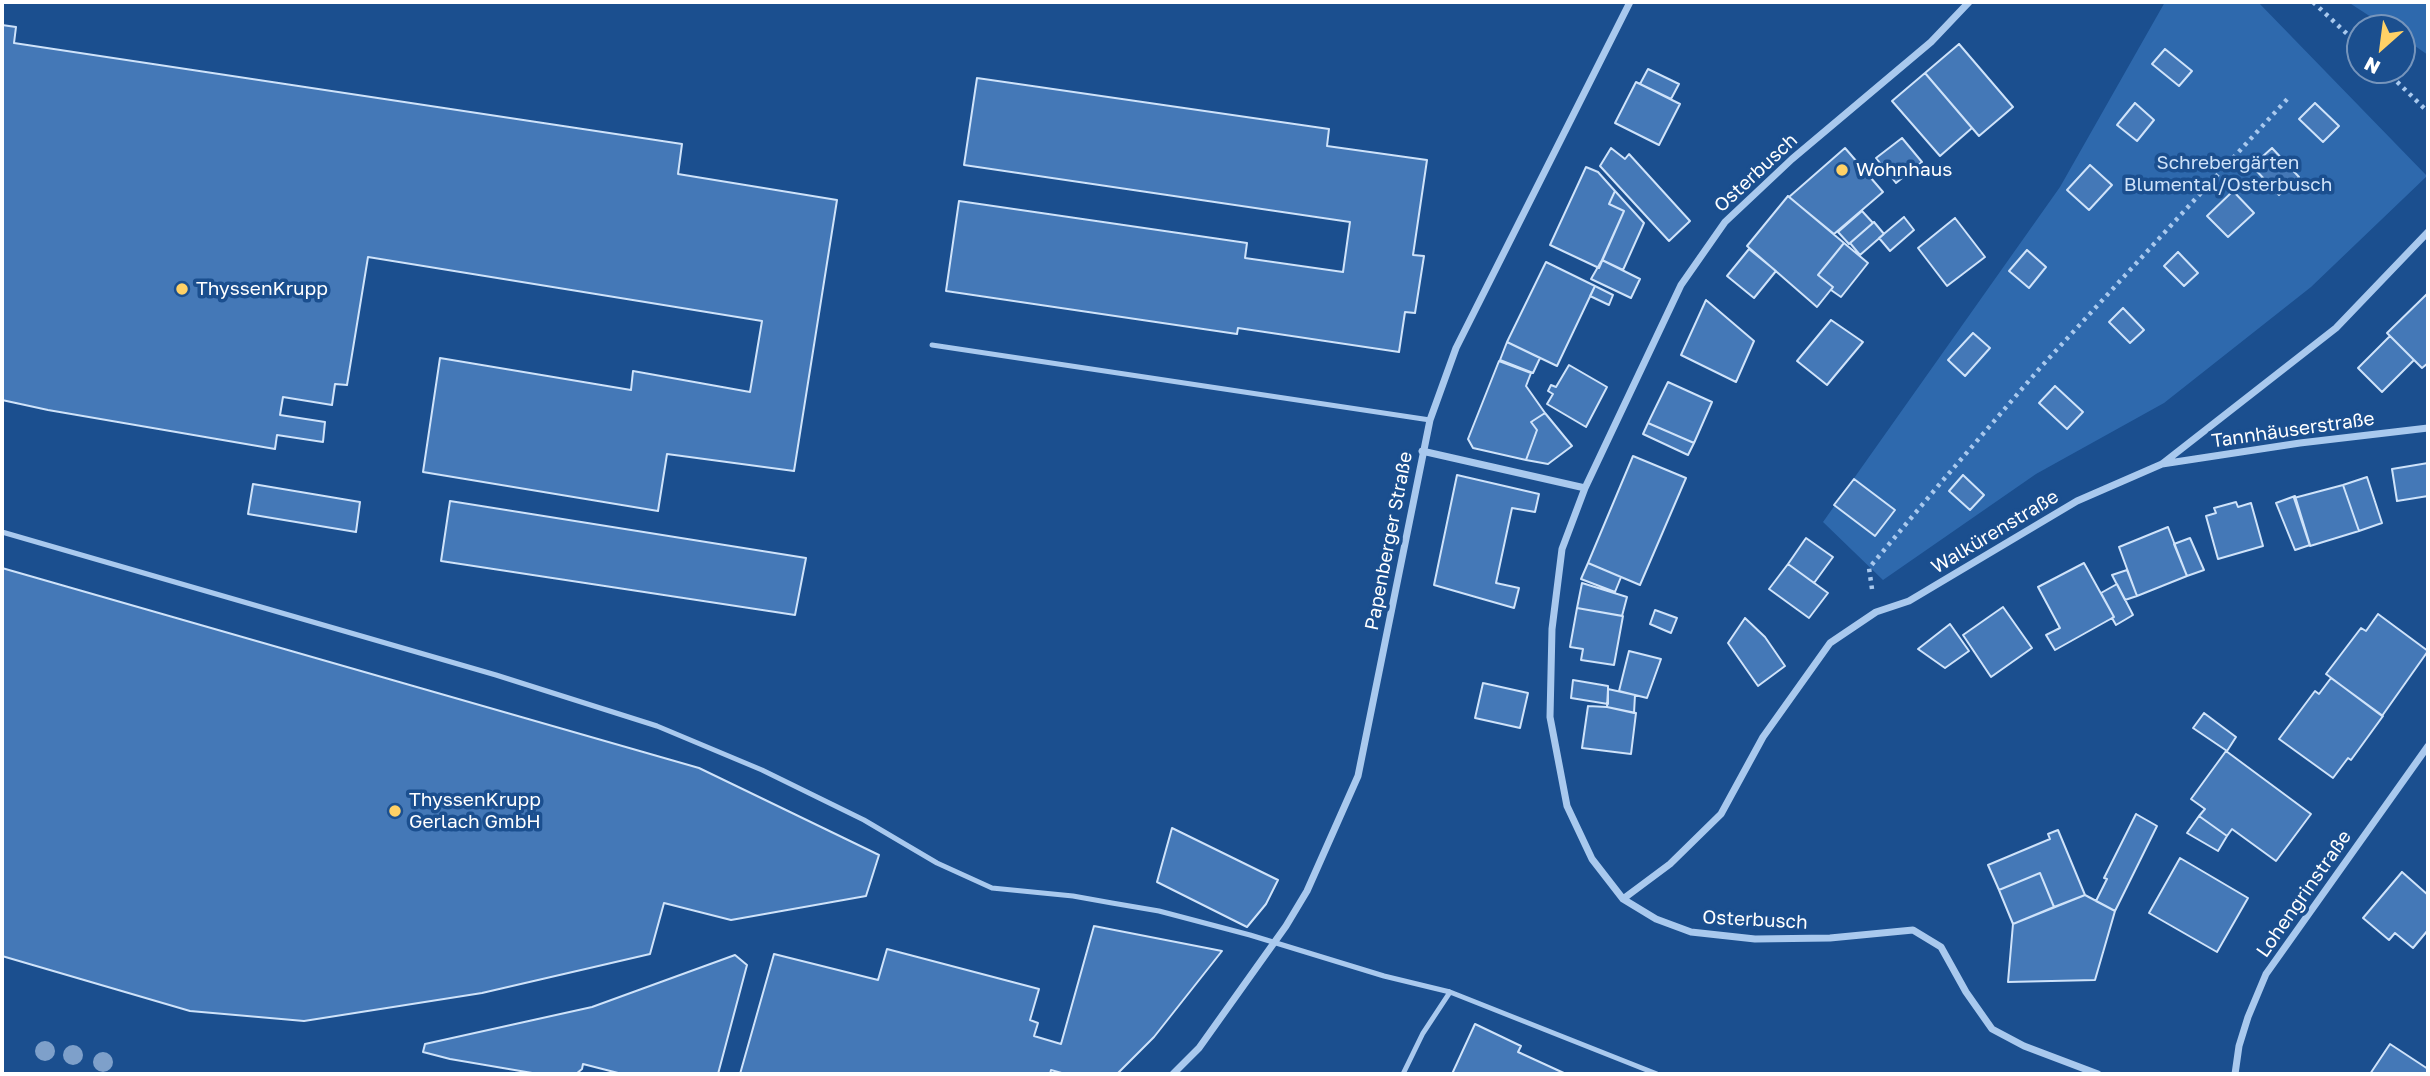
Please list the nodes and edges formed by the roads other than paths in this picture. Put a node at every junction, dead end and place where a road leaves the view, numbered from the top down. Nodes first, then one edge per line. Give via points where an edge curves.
1 (1630, 2) edge
2 (1969, 2) edge
3 (2428, 232) edge
4 (932, 345) dead end
5 (1430, 420) junction
6 (2428, 428) edge
7 (1422, 451) junction
8 (2162, 464) junction
9 (1585, 488) junction
10 (2, 532) edge
11 (2428, 746) edge
12 (1623, 899) junction
13 (1450, 992) junction
14 (1173, 1074) edge
15 (1402, 1074) edge
16 (1657, 1074) edge
17 (2098, 1074) edge
18 (2235, 1074) edge

1 - 5 street, Papenberger Straße via 1456,348
2 - 9 street, Osterbusch via 1931,43 1792,159 1725,222 1681,285
3 - 8 street, Walkürenstraße via 2336,328
4 - 5 lane
5 - 7 street, Papenberger Straße
6 - 8 street, Tannhäuserstraße
7 - 9 street
7 - 14 street, Papenberger Straße via 1358,776 1307,891 1286,926 1199,1048
8 - 12 street, Walkürenstraße via 2077,501 1909,601 1876,612 1830,643 1763,737 1721,814 1670,864
9 - 12 street, Osterbusch via 1562,549 1552,629 1550,717 1567,806 1592,859
10 - 13 lane via 657,726 762,770 992,888 1135,907
11 - 18 street, Lohengrinstraße via 2266,974 2239,1046
12 - 17 street, Osterbusch via 1656,919 1704,934 1830,939 1913,930 1941,947 1992,1029
13 - 15 lane
13 - 16 lane

